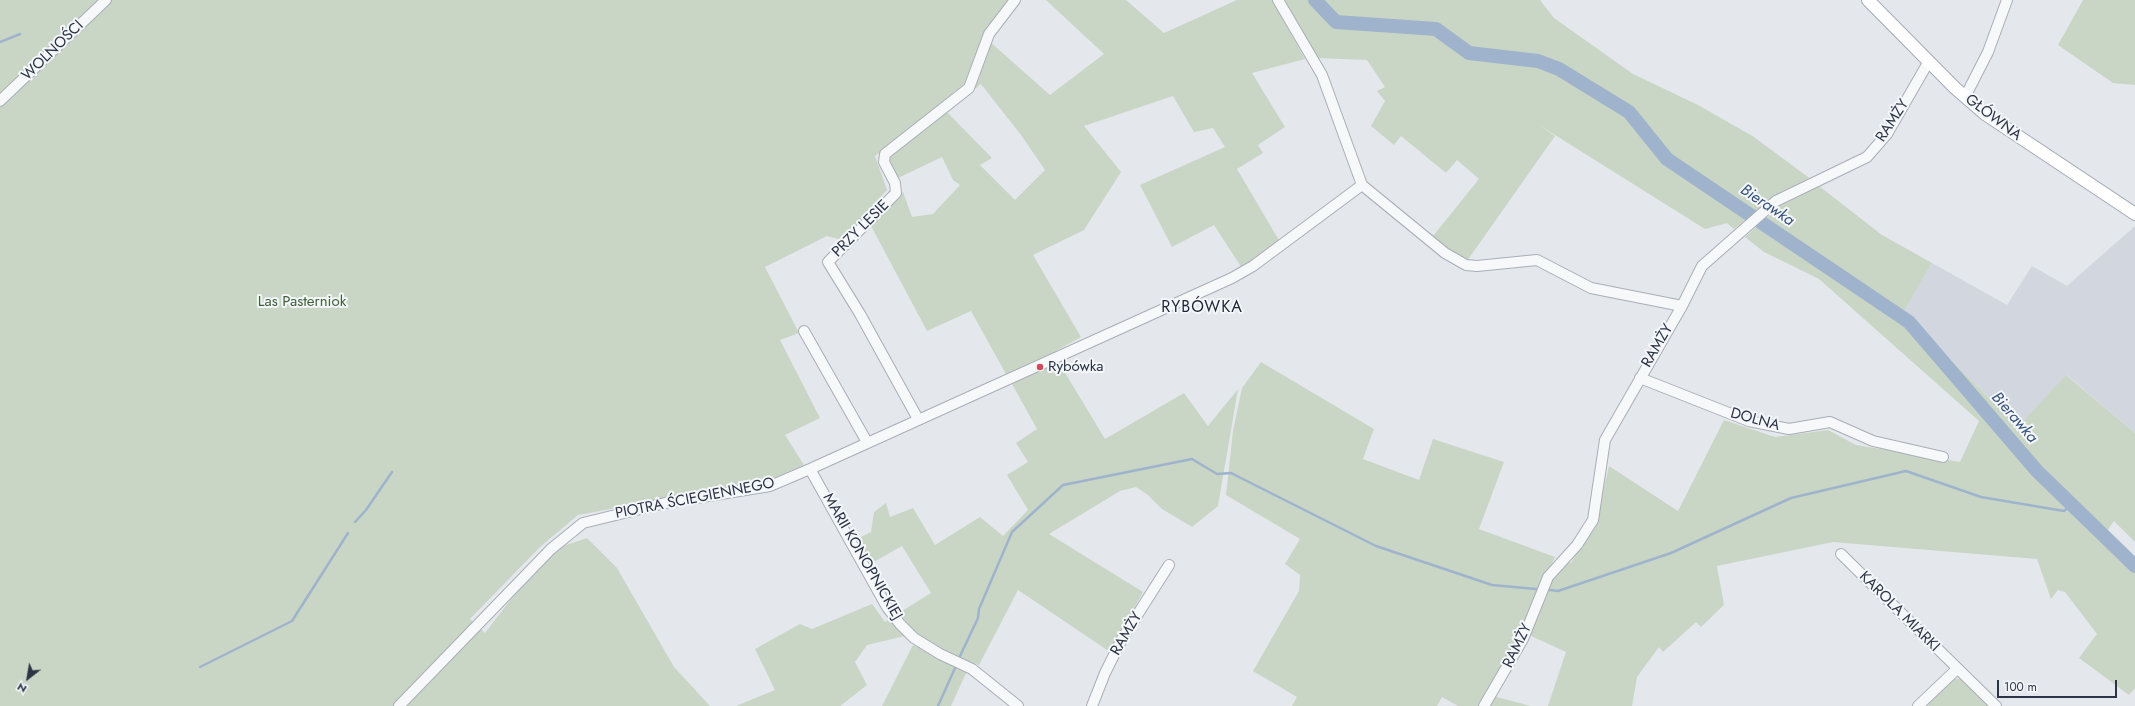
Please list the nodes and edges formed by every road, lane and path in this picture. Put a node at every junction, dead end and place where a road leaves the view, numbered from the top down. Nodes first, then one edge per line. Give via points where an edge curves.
1 (106, 0) edge
2 (1015, 0) edge
3 (1278, 0) edge
4 (1868, 0) edge
5 (2007, 0) edge
6 (1929, 61) junction
7 (1965, 97) junction
8 (0, 101) edge
9 (1362, 185) junction
10 (2135, 214) edge
11 (1682, 306) junction
12 (804, 331) dead end
13 (1640, 378) junction
14 (918, 419) junction
15 (867, 442) junction
16 (1943, 457) dead end
17 (810, 469) junction
18 (1841, 554) dead end
19 (1169, 565) dead end
20 (1957, 669) junction
21 (399, 706) edge
22 (1018, 706) edge
23 (1092, 706) edge
24 (1484, 706) edge
25 (1918, 706) edge
26 (1996, 706) edge

1 - 8 street, WOLNOŚCI
2 - 14 street, PRZY LESIE via 989,34 969,88 885,154 884,162 895,183 896,193 828,262
3 - 9 street via 1322,75
4 - 6 main road, GŁÓWNA
5 - 7 street via 1988,52
6 - 7 main road, GŁÓWNA
6 - 11 street, RAMŻY via 1887,134 1867,157 1776,201 1702,266
7 - 10 main road, GŁÓWNA via 2010,132
9 - 11 street via 1445,253 1466,265 1537,260 1591,288
9 - 14 street, PIOTRA ŚCIEGIENNEGO via 1253,266 1232,278
11 - 13 street, RAMŻY
12 - 15 street
13 - 16 street, DOLNA via 1749,421 1789,429 1830,422 1873,441
13 - 24 street, RAMŻY via 1605,440 1593,520 1577,545 1548,577 1523,639
14 - 15 street, PIOTRA ŚCIEGIENNEGO
15 - 17 street, PIOTRA ŚCIEGIENNEGO
17 - 21 street, PIOTRA ŚCIEGIENNEGO via 770,486 665,503 583,523 551,549
17 - 22 street, MARII KONOPNICKIEJ via 888,608 900,624 914,638 933,650 972,669
18 - 20 street, KAROLA MIARKI
19 - 23 street, RAMŻY via 1122,640
20 - 25 street
20 - 26 street, KAROLA MIARKI

